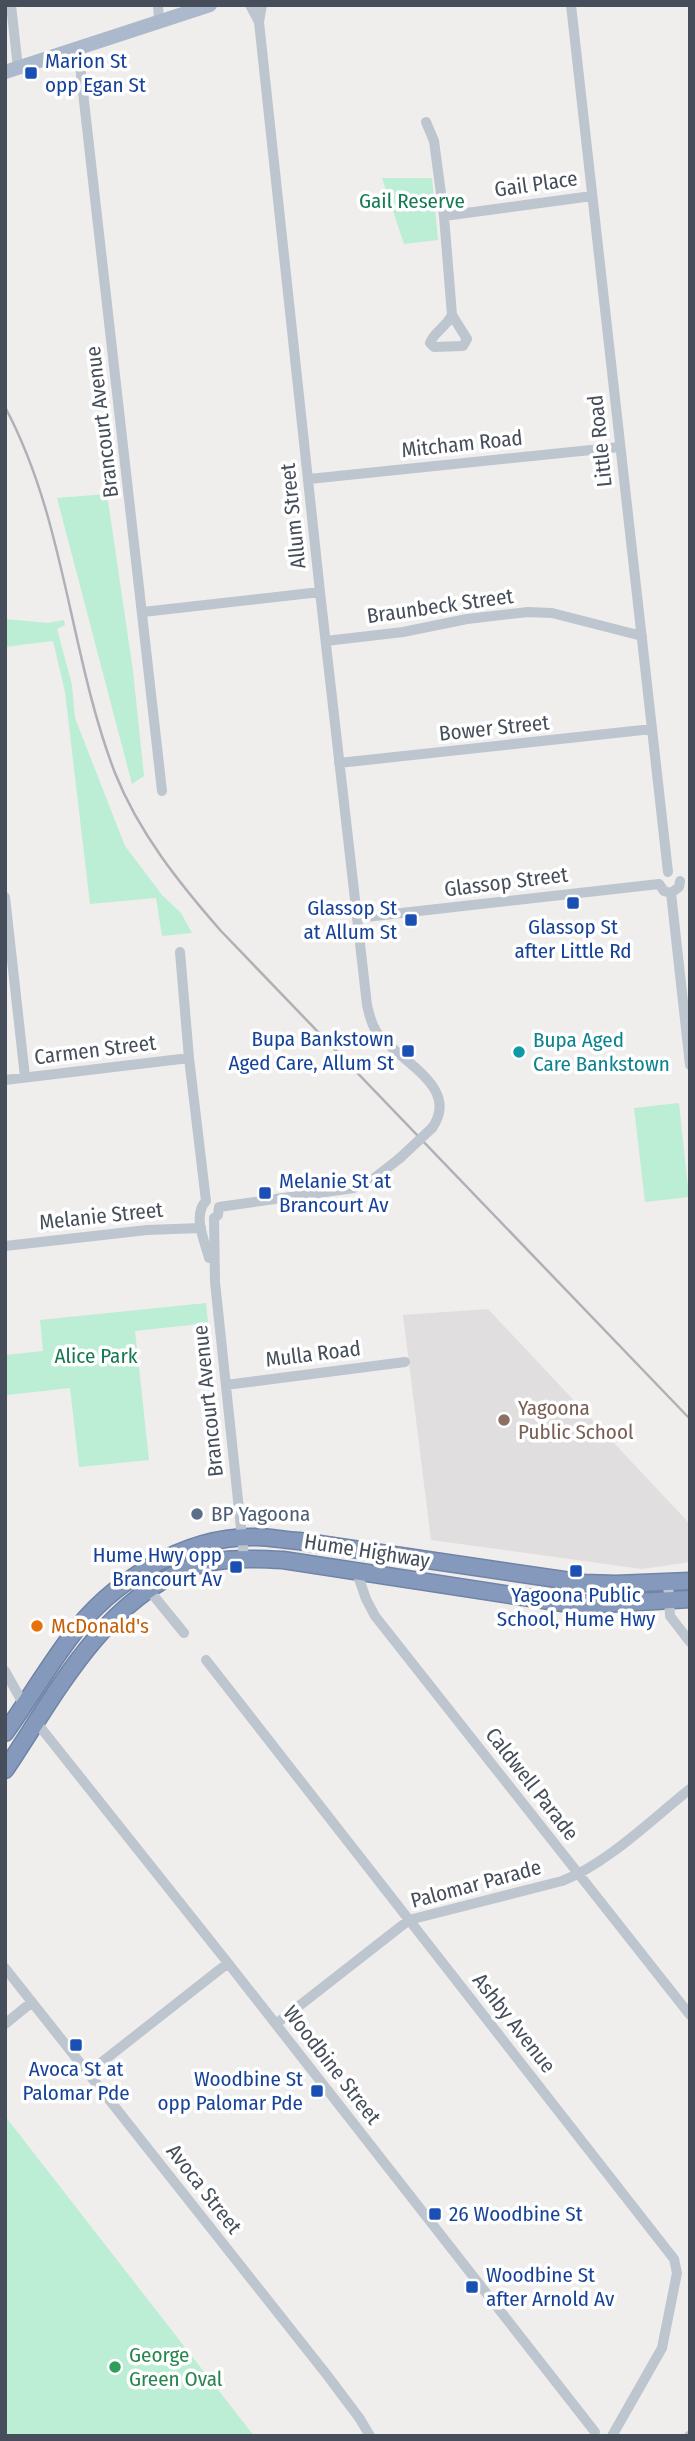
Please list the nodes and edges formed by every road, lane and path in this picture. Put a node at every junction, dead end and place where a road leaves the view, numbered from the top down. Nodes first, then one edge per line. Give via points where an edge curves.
1 (11, 5) edge
2 (158, 5) edge
3 (210, 5) edge
4 (250, 5) edge
5 (262, 5) edge
6 (571, 5) edge
7 (159, 22) junction
8 (259, 22) junction
9 (78, 48) junction
10 (11, 70) edge
11 (426, 122) dead end
12 (592, 196) junction
13 (444, 216) junction
14 (452, 315) dead end
15 (620, 447) junction
16 (309, 479) junction
17 (320, 592) junction
18 (143, 612) junction
19 (642, 636) junction
20 (326, 641) junction
21 (652, 729) junction
22 (339, 763) junction
23 (162, 791) dead end
24 (668, 872) junction
25 (685, 880) edge
26 (659, 884) junction
27 (671, 893) junction
28 (5, 897) edge
29 (357, 918) junction
30 (180, 952) dead end
31 (189, 1058) junction
32 (690, 1065) edge
33 (25, 1077) junction
34 (5, 1080) edge
35 (203, 1206) junction
36 (219, 1207) junction
37 (214, 1218) junction
38 (201, 1228) junction
39 (5, 1245) edge
40 (215, 1282) junction
41 (405, 1362) dead end
42 (226, 1385) junction
43 (242, 1538) junction
44 (244, 1558) junction
45 (356, 1570) junction
46 (690, 1581) edge
47 (667, 1582) junction
48 (149, 1590) junction
49 (690, 1600) edge
50 (668, 1601) junction
51 (184, 1633) dead end
52 (690, 1642) edge
53 (206, 1660) dead end
54 (5, 1671) edge
55 (24, 1705) junction
56 (37, 1723) junction
57 (5, 1733) edge
58 (5, 1770) edge
59 (690, 1789) edge
60 (579, 1875) junction
61 (409, 1920) junction
62 (228, 1963) junction
63 (5, 1968) edge
64 (32, 2002) junction
65 (690, 2014) edge
66 (5, 2024) edge
67 (276, 2024) junction
68 (88, 2073) junction
69 (592, 2434) edge
70 (370, 2436) edge
71 (610, 2436) edge

1 - 10 street
2 - 7 street
3 - 7 main road
4 - 8 street, Allum Street
5 - 8 street, Allum Street
6 - 12 street, Little Road
7 - 9 main road
8 - 16 street, Allum Street
9 - 10 main road
9 - 18 street, Brancourt Avenue
11 - 13 street via 434,141
12 - 13 street, Gail Place
12 - 15 street, Little Road
13 - 14 street
15 - 16 street, Mitcham Road
15 - 19 street, Little Road
16 - 17 street, Allum Street
17 - 18 street
17 - 20 street, Allum Street
18 - 23 street, Brancourt Avenue
19 - 20 street, Braunbeck Street via 552,613 528,612
19 - 21 street, Little Road
20 - 22 street, Allum Street
21 - 22 street, Bower Street
21 - 24 street, Little Road
22 - 29 street, Allum Street
24 - 25 street
24 - 26 street
25 - 27 street
26 - 27 street
26 - 29 street, Glassop Street
27 - 32 street
28 - 33 street
29 - 36 street, Allum Street, bridge via 367,1005 376,1030 437,1092 441,1107 432,1128 372,1180 354,1188
30 - 31 street, Brancourt Avenue
31 - 33 street, Carmen Street
31 - 35 street, Brancourt Avenue
33 - 34 street, Carmen Street
35 - 36 street via 214,1201
35 - 37 street via 207,1218
35 - 38 street, Brancourt Avenue
36 - 37 street
37 - 40 street, Brancourt Avenue
38 - 39 street, Melanie Street
38 - 40 street, Brancourt Avenue
40 - 42 street, Brancourt Avenue
41 - 42 street, Mulla Road
42 - 43 street, Brancourt Avenue
43 - 44 street, Brancourt Avenue
43 - 47 highway, Hume Highway via 299,1541 558,1580
43 - 55 highway, Hume Highway via 188,1549 134,1577 79,1627
44 - 45 highway, Hume Highway
44 - 48 highway, Hume Highway via 183,1571
45 - 50 highway, Hume Highway via 562,1603
45 - 60 street, Caldwell Parade via 374,1615
46 - 47 highway, Hume Highway
47 - 50 street
48 - 51 street
48 - 56 highway, Hume Highway via 87,1650
49 - 50 highway, Hume Highway
50 - 52 street via 670,1616
53 - 61 street, Ashby Avenue
54 - 55 street
55 - 57 highway, Hume Highway
56 - 58 highway, Hume Highway
56 - 62 street, Woodbine Street
59 - 60 street, Palomar Parade
60 - 61 street, Palomar Parade
60 - 65 street, Caldwell Parade
61 - 67 street, Palomar Parade
61 - 71 street, Ashby Avenue via 674,2259 677,2273 662,2348
62 - 67 street, Woodbine Street
62 - 68 street
63 - 64 street, Avoca Street
64 - 66 street
64 - 68 street, Avoca Street
67 - 69 street, Woodbine Street
68 - 70 street, Avoca Street
69 - 71 street

